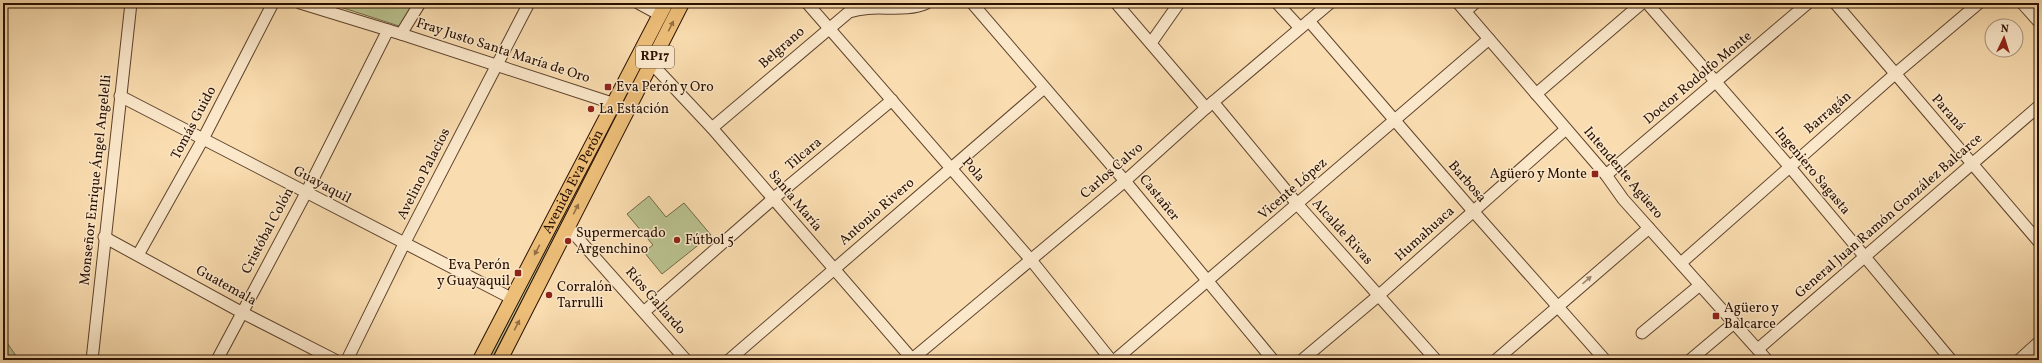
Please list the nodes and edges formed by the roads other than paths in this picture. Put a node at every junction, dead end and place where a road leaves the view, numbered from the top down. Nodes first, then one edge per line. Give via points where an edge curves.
1 (131, 3) edge
2 (273, 3) edge
3 (300, 3) edge
4 (420, 3) edge
5 (529, 3) edge
6 (638, 3) edge
7 (682, 3) edge
8 (807, 3) edge
9 (927, 3) edge
10 (972, 3) edge
11 (1116, 3) edge
12 (1179, 3) edge
13 (1277, 3) edge
14 (1330, 3) edge
15 (1475, 3) edge
16 (1642, 3) edge
17 (1647, 3) edge
18 (1808, 3) edge
19 (1835, 3) edge
20 (1979, 3) edge
21 (2022, 3) edge
22 (1462, 7) edge
23 (663, 9) edge
24 (2039, 22) edge
25 (1304, 25) junction
26 (829, 28) junction
27 (388, 30) junction
28 (401, 34) junction
29 (1489, 39) junction
30 (1151, 44) junction
31 (652, 64) junction
32 (498, 65) junction
33 (1895, 74) junction
34 (1716, 82) junction
35 (1044, 88) junction
36 (1536, 94) junction
37 (120, 96) junction
38 (892, 100) junction
39 (1210, 105) junction
40 (2039, 106) edge
41 (621, 107) junction
42 (1395, 120) junction
43 (712, 128) junction
44 (1566, 129) junction
45 (203, 139) junction
46 (1972, 163) junction
47 (1789, 166) junction
48 (951, 168) junction
49 (1606, 175) junction
50 (1125, 181) junction
51 (306, 193) junction
52 (774, 198) junction
53 (1298, 205) junction
54 (1473, 211) junction
55 (568, 226) junction
56 (1649, 228) junction
57 (104, 237) junction
58 (2039, 242) edge
59 (404, 244) junction
60 (138, 255) junction
61 (1865, 258) junction
62 (1031, 260) junction
63 (1681, 262) junction
64 (833, 270) junction
65 (1207, 282) junction
66 (1700, 285) junction
67 (1378, 296) junction
68 (511, 298) junction
69 (1558, 306) junction
70 (645, 311) junction
71 (242, 312) junction
72 (1734, 323) junction
73 (1642, 333) dead end
74 (2039, 342) edge
75 (1758, 349) junction
76 (92, 360) edge
77 (217, 360) edge
78 (335, 360) edge
79 (347, 360) edge
80 (480, 360) edge
81 (500, 360) edge
82 (686, 360) edge
83 (729, 360) edge
84 (912, 360) edge
85 (1111, 360) edge
86 (1115, 360) edge
87 (1273, 360) edge
88 (1302, 360) edge
89 (1436, 360) edge
90 (1496, 360) edge
91 (1605, 360) edge
92 (1690, 360) edge
93 (1767, 360) edge
94 (1951, 360) edge
95 (2019, 360) edge

1 - 37 street, Monseñor Enrique Ángel Angelelli
2 - 45 street, Tomás Guido
3 - 27 street, Fray Justo Santa María de Oro
4 - 28 street
5 - 32 street, Avelino Palacios
6 - 23 street
31 -> 7 main road, Avenida Eva Perón / RP17
8 - 26 street, Pola
9 - 26 street, Belgrano via 908,9 858,9
10 - 35 street, Castañer
11 - 30 street, Alcalde Rivas
12 - 30 street
13 - 25 street, Barbosa
14 - 25 street, Carlos Calvo
15 - 22 street
16 - 36 street
17 - 34 street, Ingeniero Sagasta
18 - 34 street, Doctor Rodolfo Monte
19 - 33 street, Paraná
20 - 33 street, Barragán
21 - 24 street
22 - 29 street, Intendente Agüero
23 - 41 main road, Avenida Eva Perón / RP17
25 - 39 street, Carlos Calvo
25 - 42 street, Barbosa
26 - 38 street, Pola
26 - 43 street, Belgrano
27 - 28 street, Fray Justo Santa María de Oro
27 - 51 street, Cristóbal Colón
28 - 32 street, Fray Justo Santa María de Oro
29 - 36 street, Intendente Agüero
29 - 42 street, Vicente López
30 - 39 street, Alcalde Rivas
31 - 41 main road, Avenida Eva Perón / RP17
31 - 43 street, Santa María
32 - 41 street, Fray Justo Santa María de Oro
32 - 59 street, Avelino Palacios
33 - 46 street, Paraná
33 - 47 street, Barragán
34 - 47 street, Ingeniero Sagasta
34 - 49 street, Doctor Rodolfo Monte
35 - 48 street, Antonio Rivero
35 - 50 street, Castañer
36 - 44 street, Intendente Agüero
37 - 45 street, Guayaquil
37 - 57 street, Monseñor Enrique Ángel Angelelli
38 - 48 street, Pola
38 - 52 street, Tilcara
39 - 50 street, Carlos Calvo
39 - 53 street, Alcalde Rivas
40 - 46 street, General Juan Ramón González Balcarce
55 -> 41 main road, Avenida Eva Perón / RP17
41 -> 68 main road, Avenida Eva Perón / RP17
42 - 53 street, Vicente López
42 - 54 street, Barbosa
43 - 52 street, Santa María
44 - 49 street, Intendente Agüero
44 - 54 street, Humahuaca
45 - 51 street, Guayaquil
45 - 60 street, Tomás Guido
46 - 58 street, Paraná
46 - 61 street, General Juan Ramón González Balcarce
47 - 61 street, Ingeniero Sagasta
47 - 63 street, Barragán
48 - 62 street, Pola
48 - 64 street, Antonio Rivero
49 - 56 street, Intendente Agüero
50 - 62 street, Carlos Calvo
50 - 65 street, Castañer
51 - 59 street, Guayaquil
51 - 71 street, Cristóbal Colón
52 - 64 street, Santa María
52 - 70 street, Tilcara
53 - 65 street, Vicente López
53 - 67 street, Alcalde Rivas
54 - 67 street, Humahuaca
54 - 69 street, Barbosa
55 - 70 street, Ríos Gallardo
81 -> 55 main road, Avenida Eva Perón / RP17
56 - 63 street, Intendente Agüero
69 -> 56 street
57 - 60 street, Guatemala
57 - 76 street, Monseñor Enrique Ángel Angelelli
59 - 68 street, Guayaquil
59 - 79 street, Avelino Palacios
60 - 71 street, Guatemala
61 - 75 street, General Juan Ramón González Balcarce
61 - 94 street, Ingeniero Sagasta
62 - 84 street, Carlos Calvo
62 - 85 street, Pola
63 - 66 street, Intendente Agüero
64 - 83 street, Antonio Rivero
64 - 84 street, Santa María
65 - 86 street, Vicente López
65 - 87 street, Castañer
66 - 72 street, Intendente Agüero
66 - 73 street
67 - 88 street, Humahuaca
67 - 89 street, Alcalde Rivas
68 - 80 main road, Avenida Eva Perón / RP17
69 - 90 street
69 - 91 street, Barbosa
70 - 82 street, Ríos Gallardo
71 - 77 street, Cristóbal Colón
71 - 78 street, Guatemala
72 - 75 street, Intendente Agüero
72 - 92 street
74 - 95 street
75 - 93 street, Intendente Agüero

